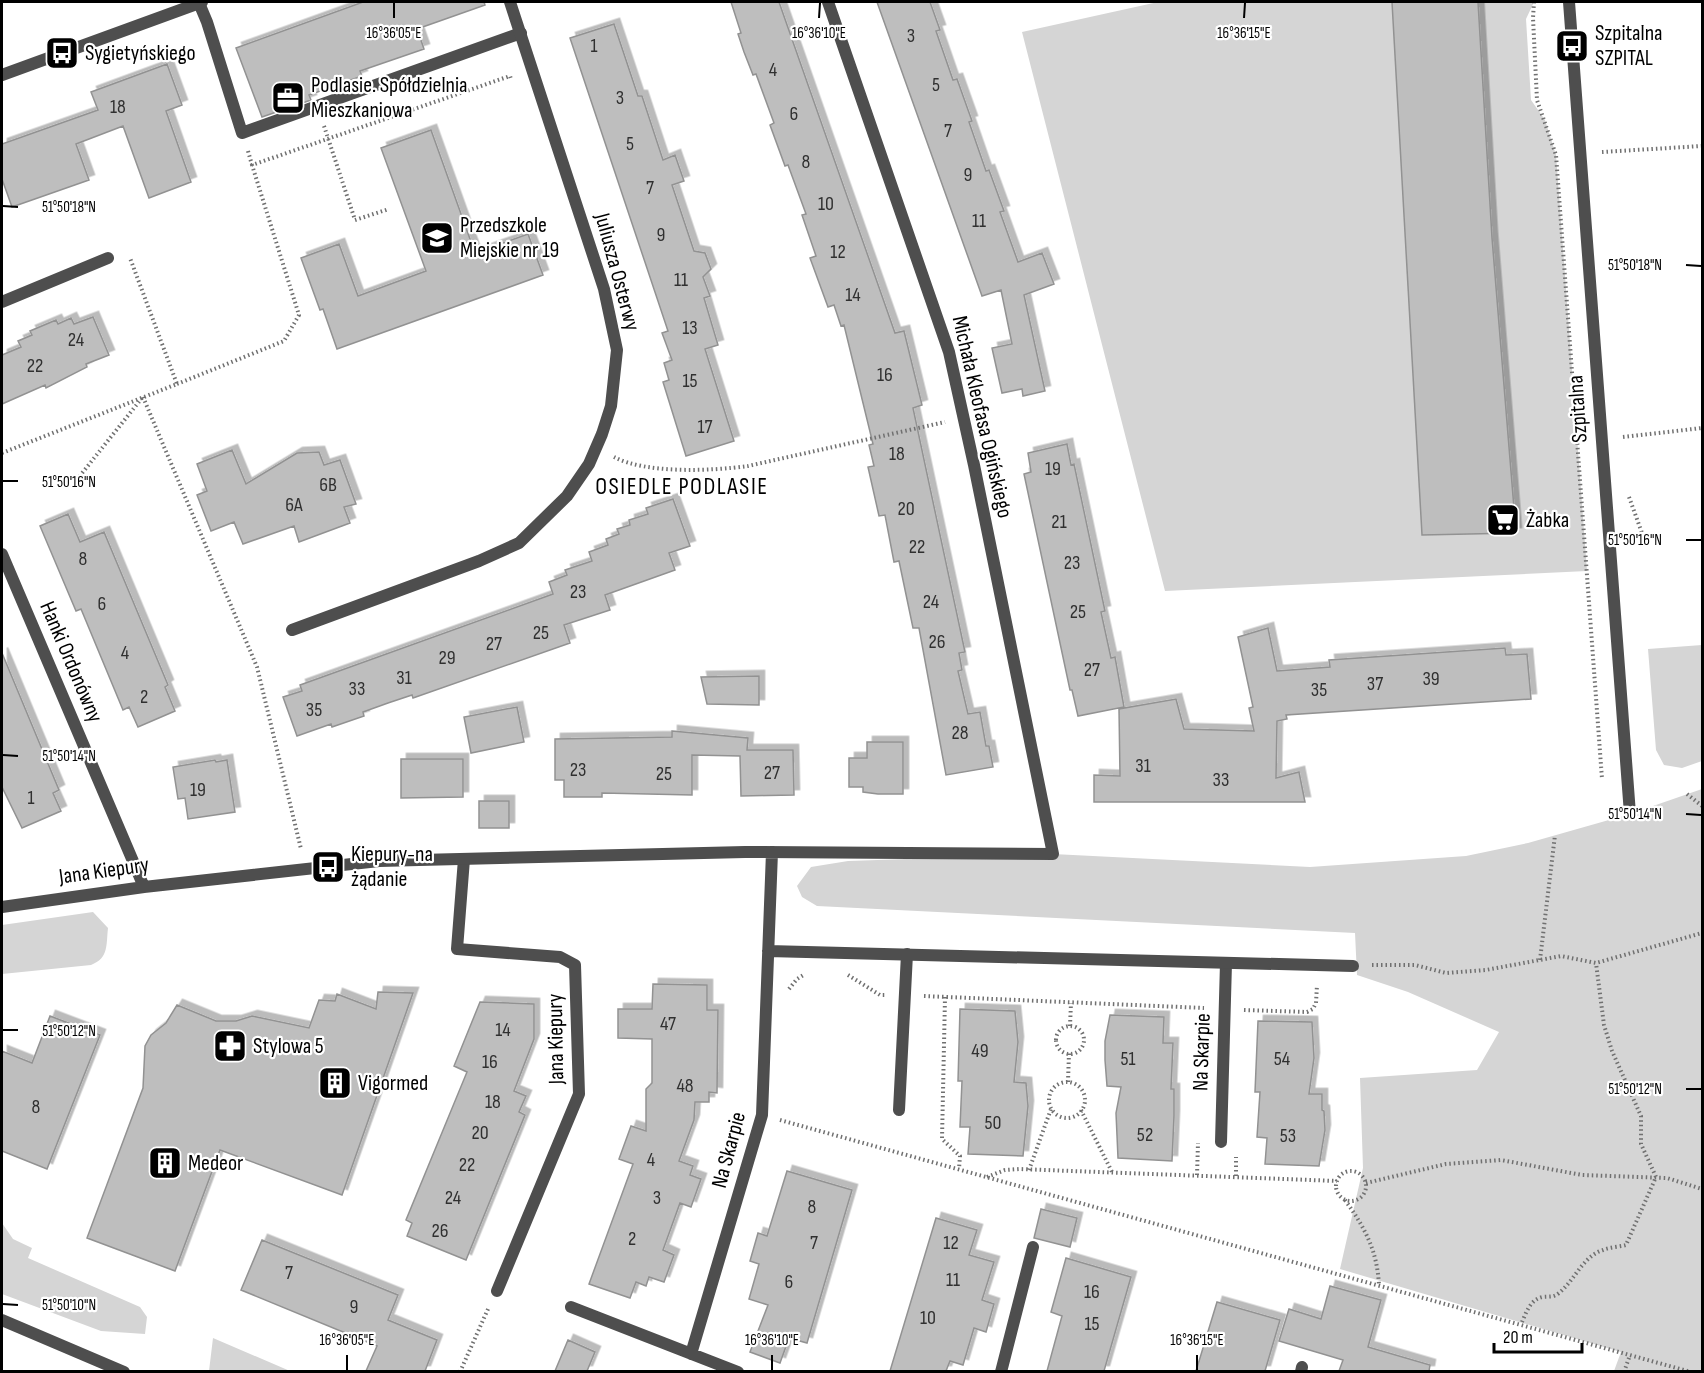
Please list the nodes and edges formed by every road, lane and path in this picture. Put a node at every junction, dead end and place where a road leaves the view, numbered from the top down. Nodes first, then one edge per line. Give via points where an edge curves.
1 (201, 2) edge
2 (510, 2) edge
3 (828, 2) edge
4 (1534, 2) edge
5 (1569, 2) edge
6 (521, 33) junction
7 (2, 75) edge
8 (510, 76) dead end
9 (328, 139) junction
10 (1702, 146) edge
11 (1556, 154) junction
12 (1580, 154) junction
13 (389, 209) dead end
14 (108, 258) joint
15 (2, 302) edge
16 (177, 384) junction
17 (143, 397) junction
18 (963, 418) junction
19 (1702, 428) edge
20 (1620, 442) dead end
21 (596, 447) junction
22 (2, 453) edge
23 (71, 487) dead end
24 (1628, 495) dead end
25 (1642, 532) dead end
26 (2, 554) edge
27 (292, 630) dead end
28 (1602, 779) dead end
29 (1687, 795) dead end
30 (1702, 806) edge
31 (1630, 814) dead end
32 (1555, 835) dead end
33 (302, 850) dead end
34 (772, 852) junction
35 (1053, 854) joint
36 (464, 859) junction
37 (144, 887) junction
38 (2, 907) edge
39 (1702, 933) edge
40 (768, 951) junction
41 (907, 954) junction
42 (1540, 960) junction
43 (1226, 963) junction
44 (1596, 963) junction
45 (1353, 966) joint
46 (807, 973) dead end
47 (844, 973) dead end
48 (1317, 984) dead end
49 (891, 995) dead end
50 (913, 996) dead end
51 (945, 997) junction
52 (788, 999) dead end
53 (1071, 1003) junction
54 (1213, 1008) dead end
55 (1243, 1010) dead end
56 (1070, 1026) junction
57 (1069, 1053) junction
58 (1068, 1082) junction
59 (1051, 1109) junction
60 (899, 1110) dead end
61 (1081, 1110) junction
62 (762, 1115) junction
63 (780, 1117) dead end
64 (776, 1128) dead end
65 (1221, 1142) dead end
66 (960, 1169) junction
67 (1029, 1170) junction
68 (1112, 1172) junction
69 (987, 1177) junction
70 (1656, 1177) junction
71 (1337, 1181) junction
72 (1366, 1184) dead end
73 (1702, 1190) edge
74 (1345, 1200) junction
75 (1033, 1247) dead end
76 (1379, 1285) junction
77 (497, 1291) joint
78 (571, 1307) dead end
79 (2, 1320) edge
80 (1522, 1322) dead end
81 (691, 1354) junction
82 (1630, 1355) junction
83 (124, 1371) edge
84 (460, 1371) edge
85 (738, 1371) edge
86 (1001, 1371) edge
87 (1624, 1371) edge
88 (1691, 1371) edge

1 - 6 street via 242,133
1 - 7 street
2 - 6 street, Juliusza Osterwy
3 - 18 street, Michała Kleofasa Ogińskiego via 949,352
4 - 11 path via 1537,100
5 - 12 street, Szpitalna
6 - 21 street, Juliusza Osterwy via 604,289 616,351 611,406
8 - 9 path
9 - 13 path via 355,220
9 - 16 path via 252,165 299,315 284,341
10 - 12 path
11 - 12 path
11 - 28 path
12 - 31 street, Szpitalna
14 - 15 street
14 - 16 path via 128,252
16 - 17 path
17 - 22 path
17 - 23 path
17 - 33 path via 257,668
18 - 21 path via 722,469 632,464
18 - 35 street, Michała Kleofasa Ogińskiego
19 - 20 path via 1627,436
21 - 27 street, Juliusza Osterwy via 567,496 519,543
24 - 25 path
26 - 37 street, Hanki Ordonówny
29 - 30 path
32 - 42 path
34 - 35 street, Jana Kiepury
34 - 36 street, Jana Kiepury
34 - 40 street, Na Skarpie
36 - 37 street, Jana Kiepury via 379,861
36 - 77 street, Jana Kiepury via 457,949 560,957 575,965 579,1094
37 - 38 street, Jana Kiepury
39 - 44 path
40 - 41 street
40 - 62 street, Na Skarpie
41 - 43 street
41 - 60 street
42 - 44 path via 1561,956
42 - 45 path via 1446,973 1415,965
43 - 45 street
43 - 65 street, Na Skarpie
44 - 70 path via 1604,1025 1641,1116 1641,1144
46 - 52 path via 789,987
47 - 49 path via 880,994
48 - 55 path via 1316,1003 1307,1012
50 - 51 path
51 - 53 path
51 - 66 path via 942,1138 960,1156
53 - 54 path
53 - 56 path
56 - 57 path via 1060,1030 1056,1039 1059,1047
56 - 57 path via 1080,1030 1084,1038 1079,1050
57 - 58 path
58 - 59 path via 1051,1091
58 - 61 path via 1084,1094
59 - 61 path via 1066,1118
59 - 67 path
61 - 68 path
62 - 66 path
62 - 81 street, Na Skarpie
63 - 64 path
66 - 69 path
67 - 68 path
67 - 69 path via 1005,1170
68 - 71 path
69 - 76 path
70 - 72 path via 1582,1175 1501,1160 1446,1164
70 - 73 path
70 - 80 path via 1626,1245 1601,1250 1590,1257 1560,1292 1552,1298 1535,1300
71 - 74 path via 1337,1190
71 - 74 path via 1347,1172 1357,1172 1364,1179 1366,1189 1361,1198
74 - 76 path via 1375,1253
75 - 86 street
76 - 82 path
77 - 84 path
78 - 81 street
79 - 83 street
81 - 85 street
82 - 87 path
82 - 88 path

